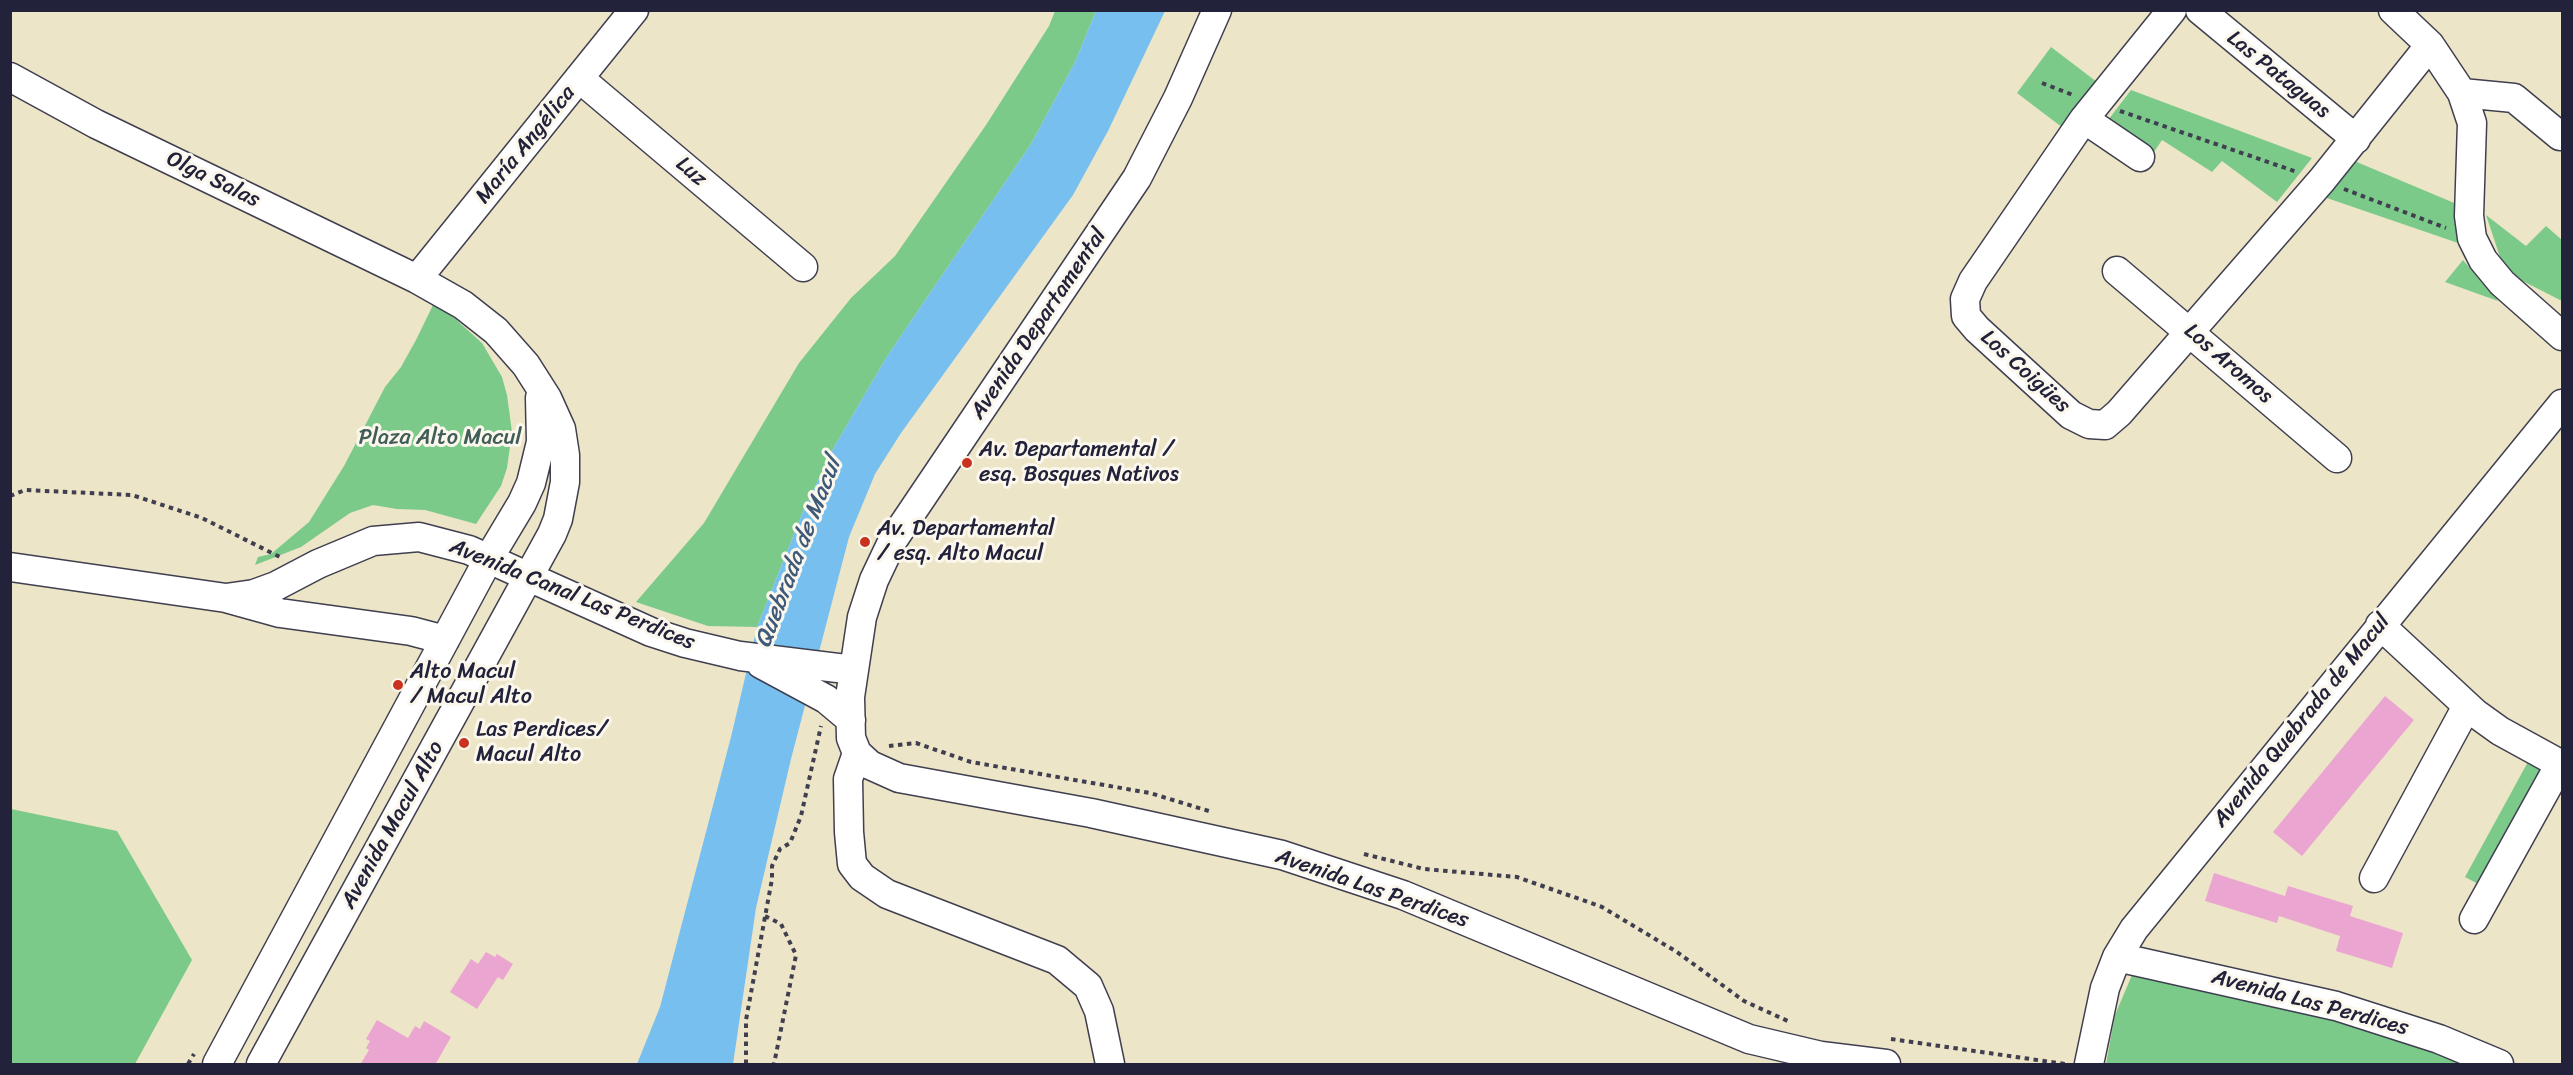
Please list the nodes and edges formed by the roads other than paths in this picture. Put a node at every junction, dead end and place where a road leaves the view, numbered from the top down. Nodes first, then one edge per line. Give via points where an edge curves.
1 (634, 10) edge
2 (1217, 10) edge
3 (2172, 10) edge
4 (2200, 10) edge
5 (2393, 10) edge
6 (2430, 45) junction
7 (10, 77) edge
8 (579, 78) junction
9 (2462, 93) junction
10 (2090, 111) junction
11 (2560, 136) dead end
12 (2355, 138) junction
13 (2140, 157) dead end
14 (803, 267) dead end
15 (2117, 271) dead end
16 (417, 279) junction
17 (2502, 283) junction
18 (2562, 312) edge
19 (2190, 330) junction
20 (2562, 336) edge
21 (537, 384) junction
22 (2562, 404) edge
23 (2337, 458) dead end
24 (489, 558) junction
25 (10, 567) edge
26 (529, 576) junction
27 (226, 598) junction
28 (2380, 626) junction
29 (445, 640) junction
30 (854, 670) junction
31 (820, 686) junction
32 (2466, 706) junction
33 (850, 720) junction
34 (856, 753) junction
35 (2561, 765) edge
36 (2374, 878) dead end
37 (2474, 919) dead end
38 (2117, 957) junction
39 (1824, 1060) edge
40 (217, 1065) edge
41 (261, 1065) edge
42 (1110, 1065) edge
43 (1886, 1065) edge
44 (2089, 1065) edge
45 (2499, 1065) edge

1 - 8 street, María Angélica
2 - 30 street, Avenida Departamental via 1174,108 1137,178 893,540 862,617
3 - 10 street, Los Coigües
4 - 12 street, Las Pataguas
5 - 6 street
6 - 9 street
6 - 12 street, Los Coigües
7 - 16 street, Olga Salas via 96,124
8 - 14 street, Luz
8 - 16 street, María Angélica
9 - 11 street via 2514,98
9 - 17 street via 2472,123 2472,238 2483,260
10 - 13 street
10 - 19 street, Los Coigües via 1972,281 1965,299 1966,316 2072,415 2089,424 2105,425
12 - 19 street, Los Coigües
15 - 19 street, Los Aromos
16 - 21 street, Avenida Macul Alto via 480,317 512,347
17 - 18 street
17 - 20 street
19 - 23 street, Los Aromos
21 - 24 street, Avenida Macul Alto via 542,423 538,461 522,503
21 - 26 street, Avenida Macul Alto via 561,429 565,482 558,519
22 - 28 street, Avenida Quebrada de Macul
24 - 26 street, Avenida Canal Las Perdices
24 - 27 street, Avenida Canal Las Perdices via 435,539 402,537 373,541 276,586
24 - 29 street, Avenida Macul Alto
25 - 27 street, Avenida Canal Las Perdices
26 - 31 street, Avenida Canal Las Perdices via 651,632 744,656
26 - 41 street, Avenida Macul Alto
27 - 29 street, Avenida Canal Las Perdices via 280,613 411,631
28 - 32 street
28 - 38 street, Avenida Quebrada de Macul via 2152,905
29 - 40 street, Avenida Macul Alto
30 - 31 street
30 - 33 street
31 - 33 street
32 - 35 street via 2500,731
32 - 36 street
33 - 34 street
34 - 39 street, Avenida Las Perdices via 870,765 899,778 1091,813 1326,868 1403,895 1749,1039
34 - 42 street via 848,779 849,832 852,864 862,877 887,894 1057,960 1088,986 1099,1011
35 - 37 street
38 - 44 street, Avenida Quebrada de Macul via 2105,988
38 - 45 street, Avenida Las Perdices via 2336,1006 2439,1039
39 - 43 street, Avenida Las Perdices

